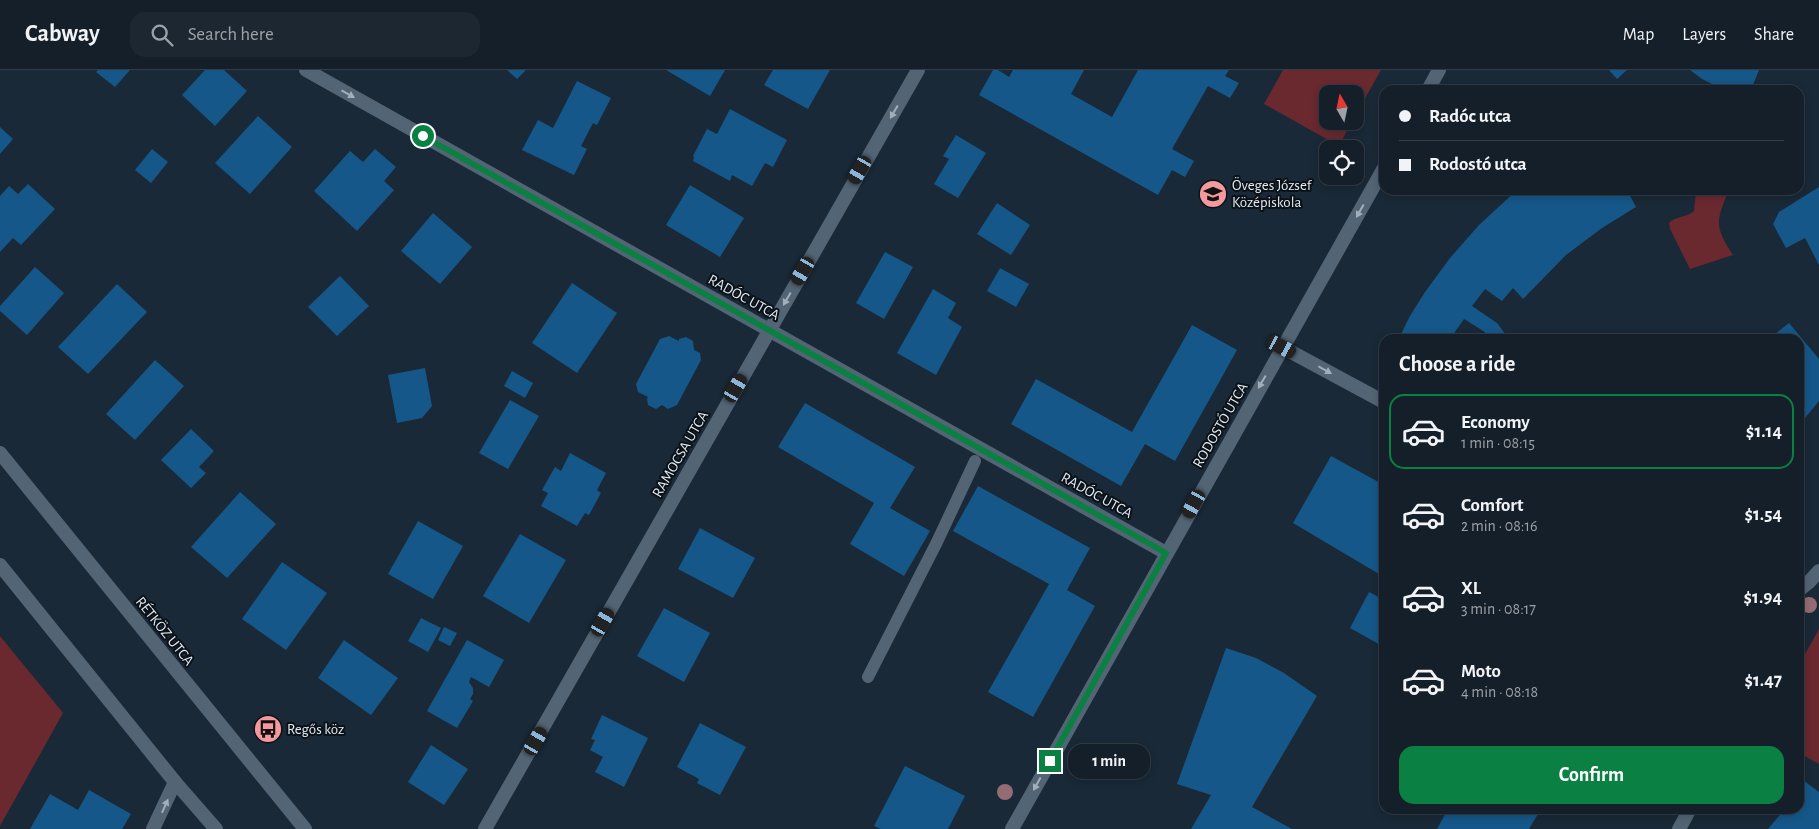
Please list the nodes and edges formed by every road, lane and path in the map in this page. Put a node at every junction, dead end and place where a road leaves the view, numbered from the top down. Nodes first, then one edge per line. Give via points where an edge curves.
1 (306, 70) edge
2 (918, 70) edge
3 (1439, 70) edge
4 (1431, 85) edge
5 (1379, 177) edge
6 (769, 330) junction
7 (1282, 347) junction
8 (1379, 399) edge
9 (0, 453) edge
10 (975, 461) dead end
11 (1166, 553) junction
12 (0, 565) edge
13 (1819, 571) edge
14 (1804, 586) edge
15 (868, 676) dead end
16 (175, 782) junction
17 (1687, 814) edge
18 (153, 829) edge
19 (216, 829) edge
20 (305, 829) edge
21 (485, 829) edge
22 (1012, 829) edge
23 (1679, 829) edge

1 -> 6 street, RADÓC UTCA
2 -> 6 street, RAMOCSA UTCA
3 - 4 street
5 -> 7 street, RODOSTÓ UTCA
6 - 11 street, RADÓC UTCA
6 - 21 street, RAMOCSA UTCA
7 -> 8 street
7 -> 11 street, RODOSTÓ UTCA
9 - 20 street, RÉTKÖZ UTCA
10 - 15 lane
11 -> 22 street, RODOSTÓ UTCA
12 - 16 street
13 - 14 street
18 -> 16 street
16 - 19 street
17 - 23 street

